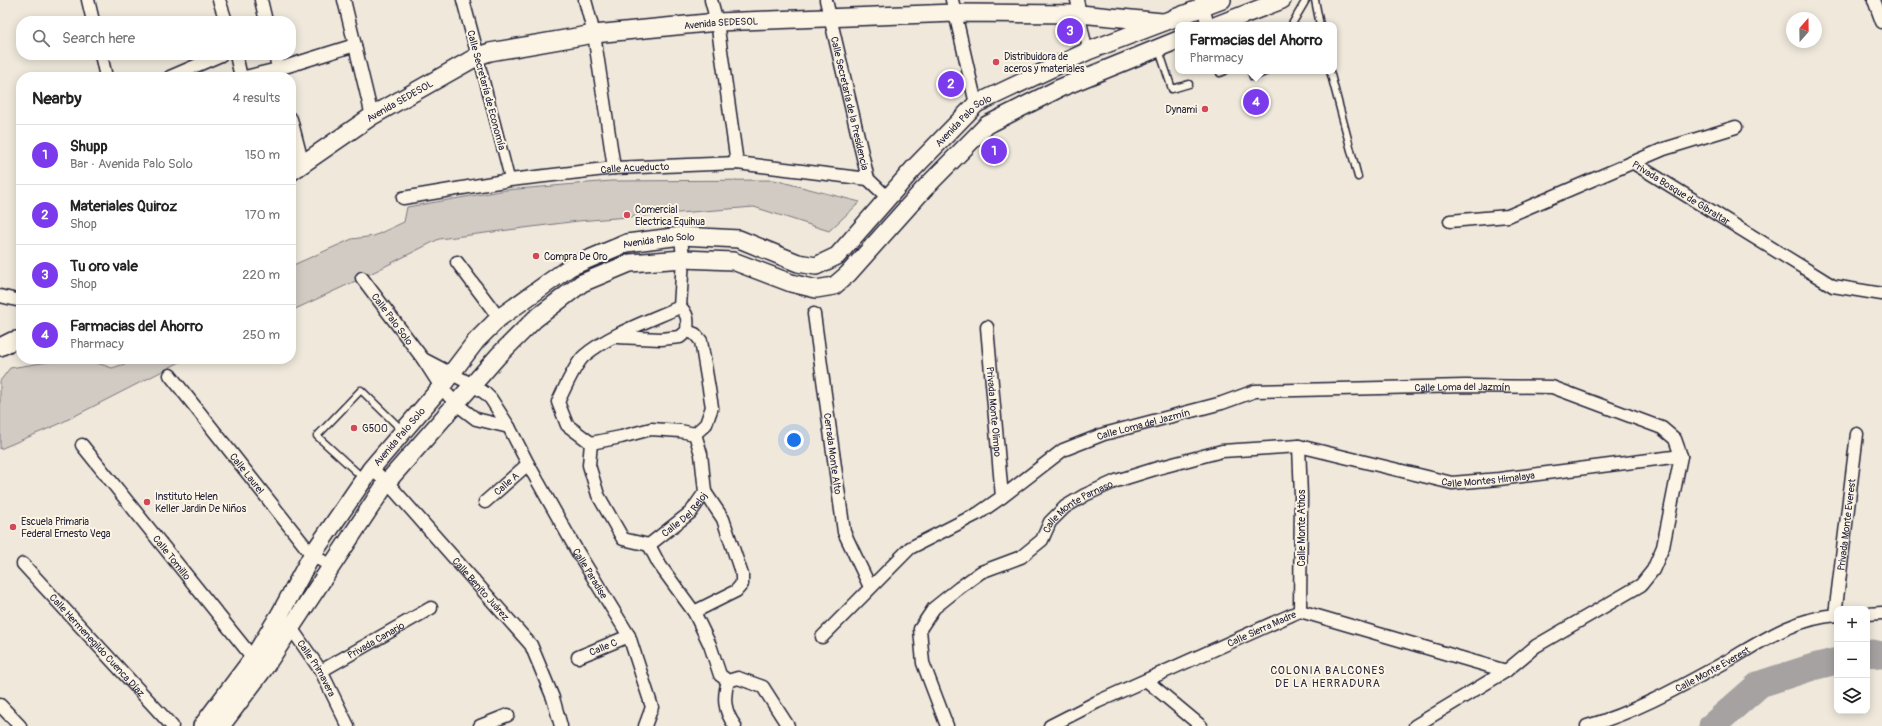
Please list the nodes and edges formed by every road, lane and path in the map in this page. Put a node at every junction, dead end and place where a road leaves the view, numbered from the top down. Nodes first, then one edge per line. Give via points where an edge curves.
1 (88, 0) edge
2 (219, 0) edge
3 (261, 0) edge
4 (344, 0) edge
5 (463, 0) edge
6 (585, 0) edge
7 (711, 0) edge
8 (826, 0) edge
9 (1222, 0) edge
10 (1282, 0) edge
11 (1306, 0) edge
12 (1315, 0) edge
13 (1874, 0) edge
14 (1202, 4) edge
15 (953, 7) edge
16 (1078, 7) edge
17 (92, 16) edge
18 (224, 16) edge
19 (265, 16) edge
20 (830, 17) junction
21 (717, 22) junction
22 (1167, 22) junction
23 (1207, 22) edge
24 (1225, 22) edge
25 (1293, 22) edge
26 (1319, 22) edge
27 (1882, 22) edge
28 (1175, 23) edge
29 (594, 34) junction
30 (1175, 41) edge
31 (355, 45) junction
32 (1158, 48) junction
33 (1088, 52) junction
34 (478, 56) junction
35 (102, 60) edge
36 (208, 60) edge
37 (237, 60) edge
38 (276, 60) edge
39 (105, 72) edge
40 (180, 72) edge
41 (240, 72) edge
42 (279, 72) edge
43 (282, 72) edge
44 (1252, 74) edge
45 (1260, 74) edge
46 (1331, 74) edge
47 (1189, 84) dead end
48 (976, 104) junction
49 (372, 116) junction
50 (1736, 127) dead end
51 (1632, 162) junction
52 (737, 163) junction
53 (297, 168) edge
54 (614, 168) junction
55 (1358, 177) dead end
56 (868, 179) junction
57 (510, 180) junction
58 (403, 198) dead end
59 (889, 199) junction
60 (1450, 222) dead end
61 (681, 236) junction
62 (683, 258) junction
63 (456, 262) dead end
64 (362, 278) dead end
65 (1882, 294) edge
66 (0, 296) edge
67 (16, 300) edge
68 (680, 307) junction
69 (814, 314) dead end
70 (499, 318) junction
71 (986, 327) dead end
72 (687, 330) junction
73 (613, 337) junction
74 (16, 341) edge
75 (0, 347) edge
76 (423, 359) junction
77 (450, 372) junction
78 (170, 375) dead end
79 (473, 385) junction
80 (441, 386) junction
81 (455, 403) junction
82 (509, 426) junction
83 (403, 432) junction
84 (695, 434) junction
85 (1857, 434) dead end
86 (591, 443) junction
87 (82, 445) dead end
88 (1299, 446) junction
89 (1681, 456) junction
90 (528, 464) junction
91 (368, 474) junction
92 (387, 482) junction
93 (705, 492) junction
94 (1002, 497) junction
95 (485, 502) dead end
96 (649, 545) junction
97 (312, 555) junction
98 (23, 564) dead end
99 (331, 566) junction
100 (870, 587) junction
101 (1837, 606) edge
102 (431, 608) dead end
103 (1300, 610) junction
104 (694, 612) junction
105 (1882, 613) edge
106 (1870, 614) edge
107 (1834, 615) edge
108 (286, 620) junction
109 (629, 636) junction
110 (822, 637) dead end
111 (578, 657) dead end
112 (258, 664) junction
113 (321, 671) junction
114 (1506, 671) junction
115 (728, 681) junction
116 (1147, 681) junction
117 (0, 705) edge
118 (508, 715) dead end
119 (20, 726) edge
120 (172, 726) edge
121 (202, 726) edge
122 (221, 726) edge
123 (348, 726) edge
124 (480, 726) edge
125 (560, 726) edge
126 (645, 726) edge
127 (735, 726) edge
128 (788, 726) edge
129 (947, 726) edge
130 (1050, 726) edge
131 (1201, 726) edge
132 (1415, 726) edge
133 (1587, 726) edge

1 - 17 street
2 - 18 street
3 - 19 street
4 - 31 street
5 - 34 street, Calle Secretaría de Economía
6 - 29 street
7 - 21 street
8 - 20 street, Calle Secretaría de la Presidencia
9 - 14 main road, Avenida Palo Solo
10 - 24 main road
11 - 25 lane
12 - 26 lane
13 - 27 street
14 - 22 main road, Avenida Palo Solo
14 - 23 street
15 - 16 main road, Avenida SEDESOL
15 - 20 main road, Avenida SEDESOL
15 - 48 street
16 - 22 main road, Avenida SEDESOL
16 - 33 street
20 - 21 main road, Avenida SEDESOL
20 - 56 street, Calle Secretaría de la Presidencia
21 - 29 main road, Avenida SEDESOL
21 - 52 street
22 - 28 main road, Avenida SEDESOL
22 - 33 main road, Avenida Palo Solo
29 - 34 main road, Avenida SEDESOL
29 - 54 street
30 - 32 main road, Avenida Palo Solo
31 - 43 street
31 - 49 street
32 - 47 lane via 1172,89
32 - 62 main road, Avenida Palo Solo via 1060,88 987,125 834,286 816,289 791,283 733,261
33 - 48 main road, Avenida Palo Solo
34 - 49 main road, Avenida SEDESOL
34 - 57 street, Calle Secretaría de Economía
35 - 39 street
36 - 40 street
37 - 41 street
38 - 42 street
44 - 45 lane via 1253,77
46 - 55 lane
48 - 59 main road, Avenida Palo Solo via 914,168
49 - 53 main road, Avenida SEDESOL
50 - 51 street via 1664,149
51 - 60 street, Privada Bosque de Gibraltar via 1508,216
51 - 65 street, Privada Bosque de Gibraltar via 1833,286
52 - 54 street, Calle Acueducto
52 - 56 street, Calle Acueducto
54 - 57 street, Calle Acueducto
56 - 59 street, Calle Secretaría de la Presidencia
57 - 58 street, Calle Acueducto
59 - 61 main road, Avenida Palo Solo via 837,256 816,266 798,263 739,239
61 - 62 street
61 - 70 main road, Avenida Palo Solo via 627,243 570,266
62 - 68 street
62 - 79 main road, Avenida Palo Solo via 630,264 582,283 535,318
63 - 70 street
64 - 76 street, Calle Palo Solo
66 - 67 street
68 - 72 street via 686,312
68 - 73 street
69 - 100 street, Cerrada Monte Alto via 844,532
70 - 77 main road, Avenida Palo Solo
71 - 94 street, Privada Monte Olimpo
72 - 73 street via 680,337 661,339
72 - 84 street via 701,341 712,407 706,424
73 - 86 street via 583,356 558,402 567,425
74 - 75 main road
76 - 77 street, Calle Palo Solo
76 - 80 street, Calle Palo Solo
77 - 79 street, Calle Paradise
77 - 80 main road, Avenida Palo Solo
78 - 97 street, Calle Laurel
79 - 81 main road, Avenida Palo Solo
79 - 82 street, Calle Paradise via 492,399
80 - 81 street, Calle Palo Solo
80 - 83 main road, Avenida Palo Solo
81 - 82 street via 476,419
81 - 92 main road, Avenida Palo Solo
82 - 90 street, Calle Paradise
83 - 91 main road, Avenida Palo Solo
83 - 91 lane via 361,390 317,436
84 - 86 street via 651,429
84 - 93 street, Calle Del Reloj via 701,454
85 - 101 street, Privada Monte Everest
86 - 96 street via 589,465 598,495 623,539
87 - 112 street, Calle Tomillo
88 - 89 street, Calle Montes Himalaya via 1452,483
88 - 103 street, Calle Monte Athos
88 - 129 street, Calle Monte Parnaso via 1222,451 1110,484 1064,506 1050,522 1042,540 1021,557 981,572 959,588 934,608 920,629 922,663
89 - 94 street, Calle Loma del Jazmín via 1675,439 1662,428 1552,387 1465,386 1255,391 1104,434 1063,450
89 - 114 street via 1663,547 1653,570 1642,585 1536,646
90 - 95 street, Calle A
90 - 109 street, Calle Paradise
91 - 92 street, Calle Benito Juárez
91 - 97 main road, Avenida Palo Solo
92 - 99 main road, Avenida Palo Solo
92 - 125 street, Calle Benito Juárez via 531,645 553,698
93 - 96 street, Calle Del Reloj via 691,512
93 - 104 street via 722,519 742,575 742,584 736,591
94 - 100 street, Calle Loma del Jazmín via 979,513 910,548
96 - 104 street via 659,564
97 - 99 street, Calle Laurel
97 - 108 main road, Avenida Palo Solo
98 - 120 street, Calle Hermenegildo Cuenca Díaz
99 - 108 main road, Avenida Palo Solo
100 - 110 street, Calle Loma del Jazmín
102 - 113 street, Privada Canario
103 - 114 street, Calle Sierra Madre
103 - 116 street, Calle Sierra Madre
104 - 115 street via 710,645 720,675
105 - 106 street
107 - 133 street, Calle Monte Everest via 1800,622 1613,719
108 - 112 main road, Avenida Palo Solo
108 - 113 street, Calle Primavera
109 - 111 street, Calle C
109 - 126 street, Calle Paradise via 652,707
112 - 121 main road, Avenida Palo Solo
112 - 122 main road, Avenida Palo Solo
113 - 123 street, Calle Primavera
114 - 132 street
115 - 127 street via 724,696 730,719
115 - 128 street via 738,678 763,687
116 - 130 street, Calle Sierra Madre
116 - 131 street
117 - 119 street
118 - 124 street

